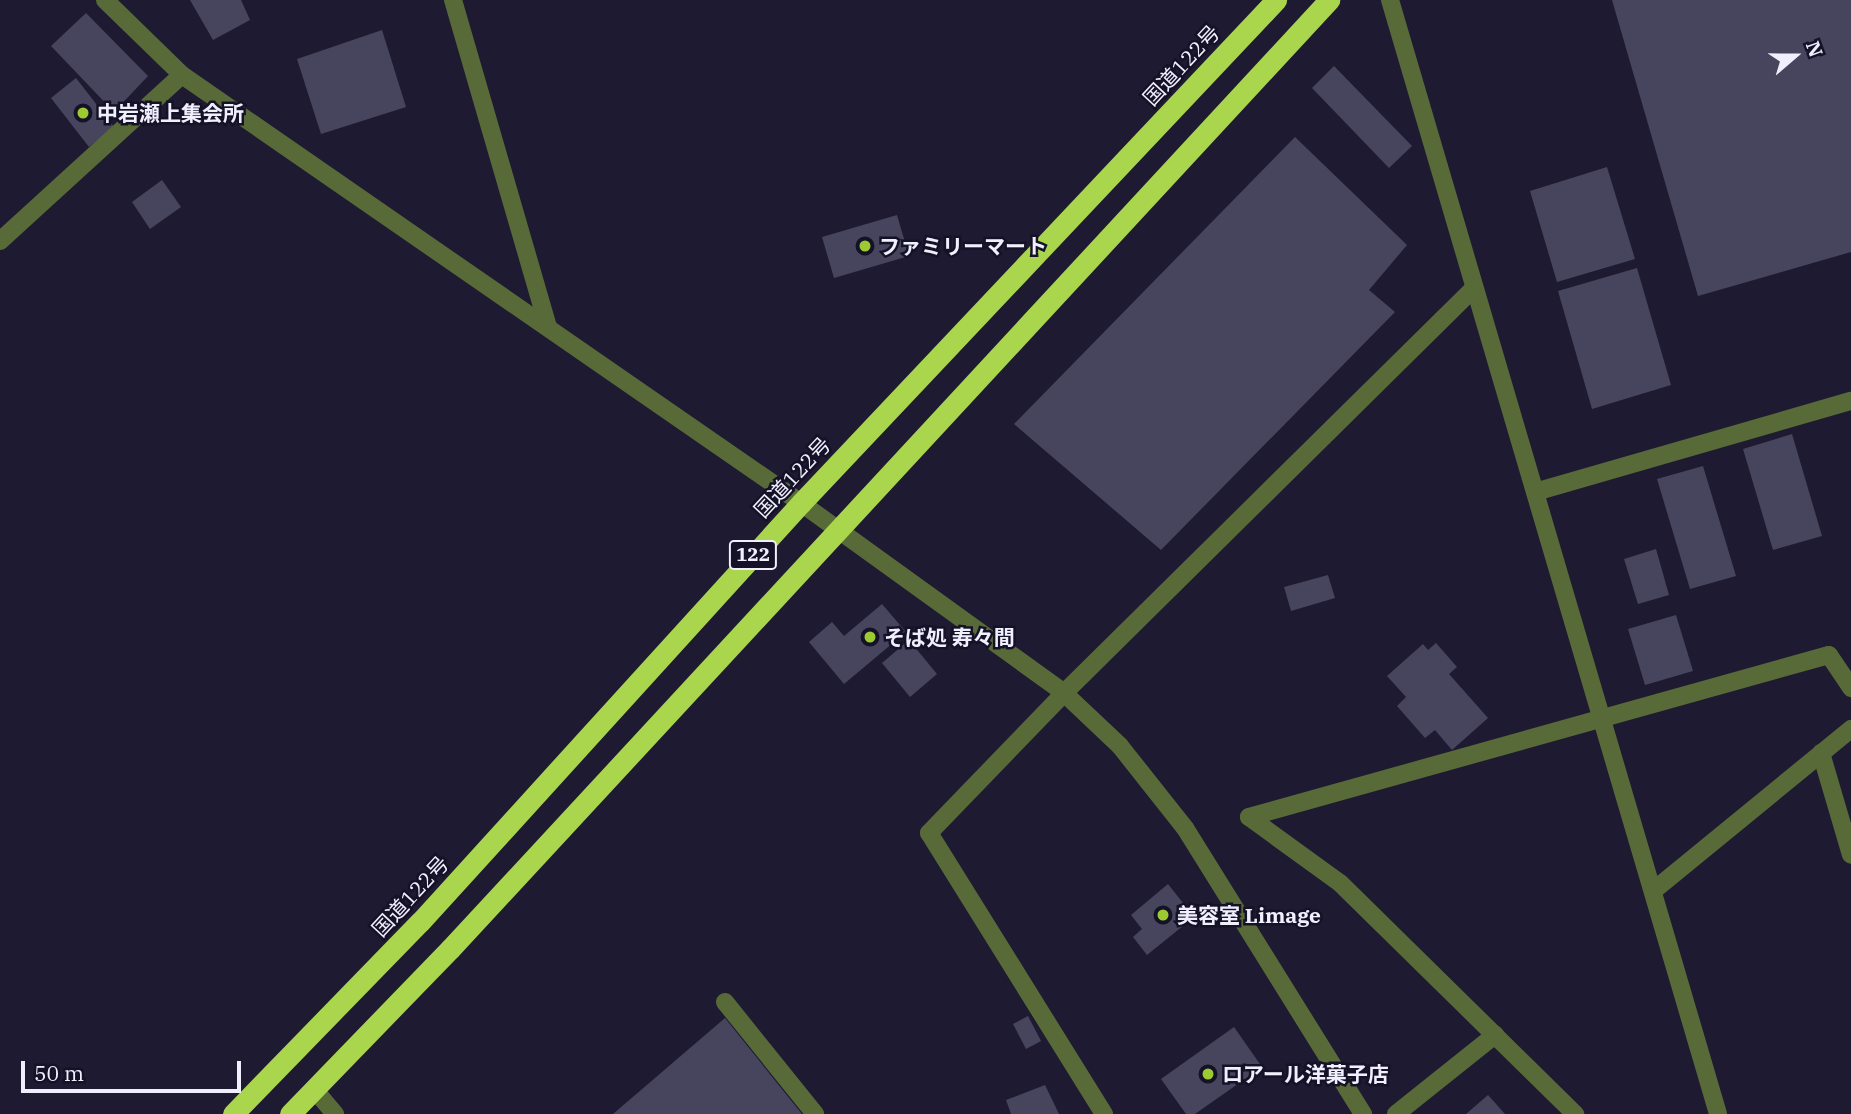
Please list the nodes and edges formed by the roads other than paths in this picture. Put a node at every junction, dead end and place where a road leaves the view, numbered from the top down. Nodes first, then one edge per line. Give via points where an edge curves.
1 (106, 0) edge
2 (453, 0) edge
3 (1276, 0) edge
4 (1329, 0) edge
5 (1390, 0) edge
6 (182, 75) junction
7 (0, 241) edge
8 (1472, 290) junction
9 (548, 328) junction
10 (1851, 401) edge
11 (1535, 492) junction
12 (801, 503) junction
13 (837, 530) junction
14 (1851, 688) edge
15 (1065, 693) junction
16 (1602, 719) junction
17 (1851, 729) edge
18 (1821, 753) junction
19 (1851, 855) edge
20 (1653, 891) junction
21 (725, 1002) dead end
22 (1495, 1035) junction
23 (314, 1090) junction
24 (233, 1114) edge
25 (290, 1114) edge
26 (335, 1114) edge
27 (815, 1114) edge
28 (1104, 1114) edge
29 (1363, 1114) edge
30 (1396, 1114) edge
31 (1575, 1114) edge
32 (1718, 1114) edge

1 - 6 street
2 - 9 street
3 - 12 highway, 国道122号 / 122
4 - 13 highway, 122
5 - 8 street
6 - 7 street
6 - 9 street
8 - 11 street
8 - 15 street
9 - 12 street
10 - 11 street
11 - 16 street
12 - 13 street
12 - 24 highway, 国道122号 / 122 via 420,922
13 - 15 street
13 - 23 highway, 122 via 450,950
14 - 16 street via 1829,655
15 - 28 street via 929,833
15 - 29 street via 1120,746 1185,828
16 - 20 street
16 - 22 street via 1250,817 1340,883
17 - 18 street
18 - 19 street
18 - 20 street
20 - 32 street
21 - 27 street
22 - 30 street
22 - 31 street
23 - 25 highway, 122
23 - 26 street

